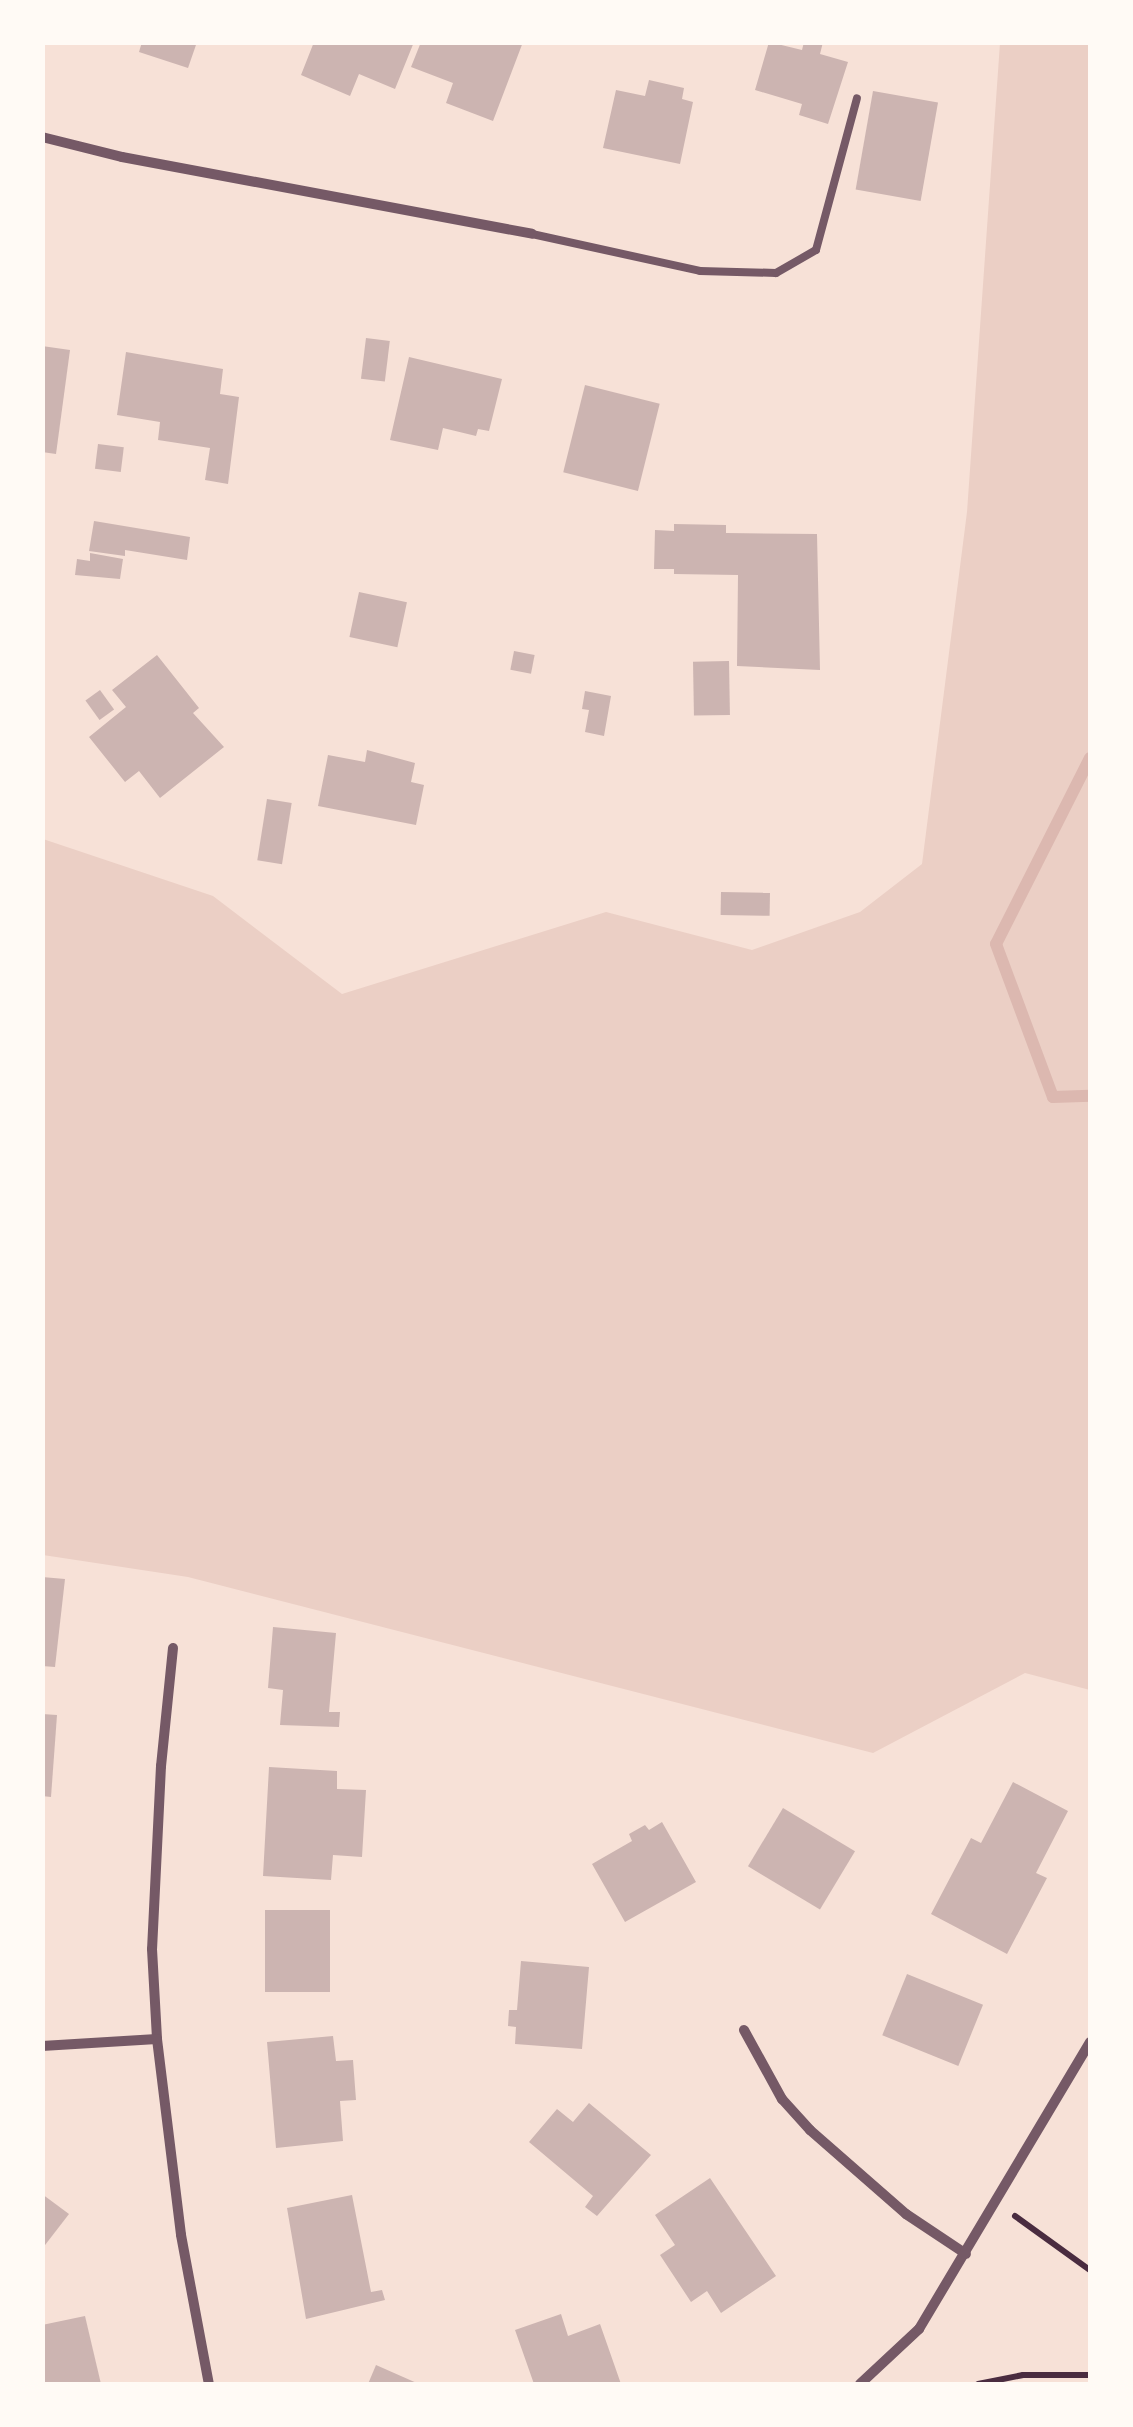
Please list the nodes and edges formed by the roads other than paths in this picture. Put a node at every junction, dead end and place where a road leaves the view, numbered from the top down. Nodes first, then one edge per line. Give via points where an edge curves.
1 (857, 98) dead end
2 (42, 138) edge
3 (532, 234) joint
4 (173, 1648) dead end
5 (744, 2030) dead end
6 (157, 2039) junction
7 (1090, 2042) edge
8 (42, 2046) edge
9 (966, 2254) junction
10 (209, 2384) edge
11 (860, 2384) edge

1 - 3 lane via 816,250 776,273 700,270
2 - 3 street
4 - 6 street via 155,1869
5 - 9 street via 782,2100 810,2130 906,2214
6 - 8 street
6 - 10 street
7 - 9 street
9 - 11 street via 919,2328

